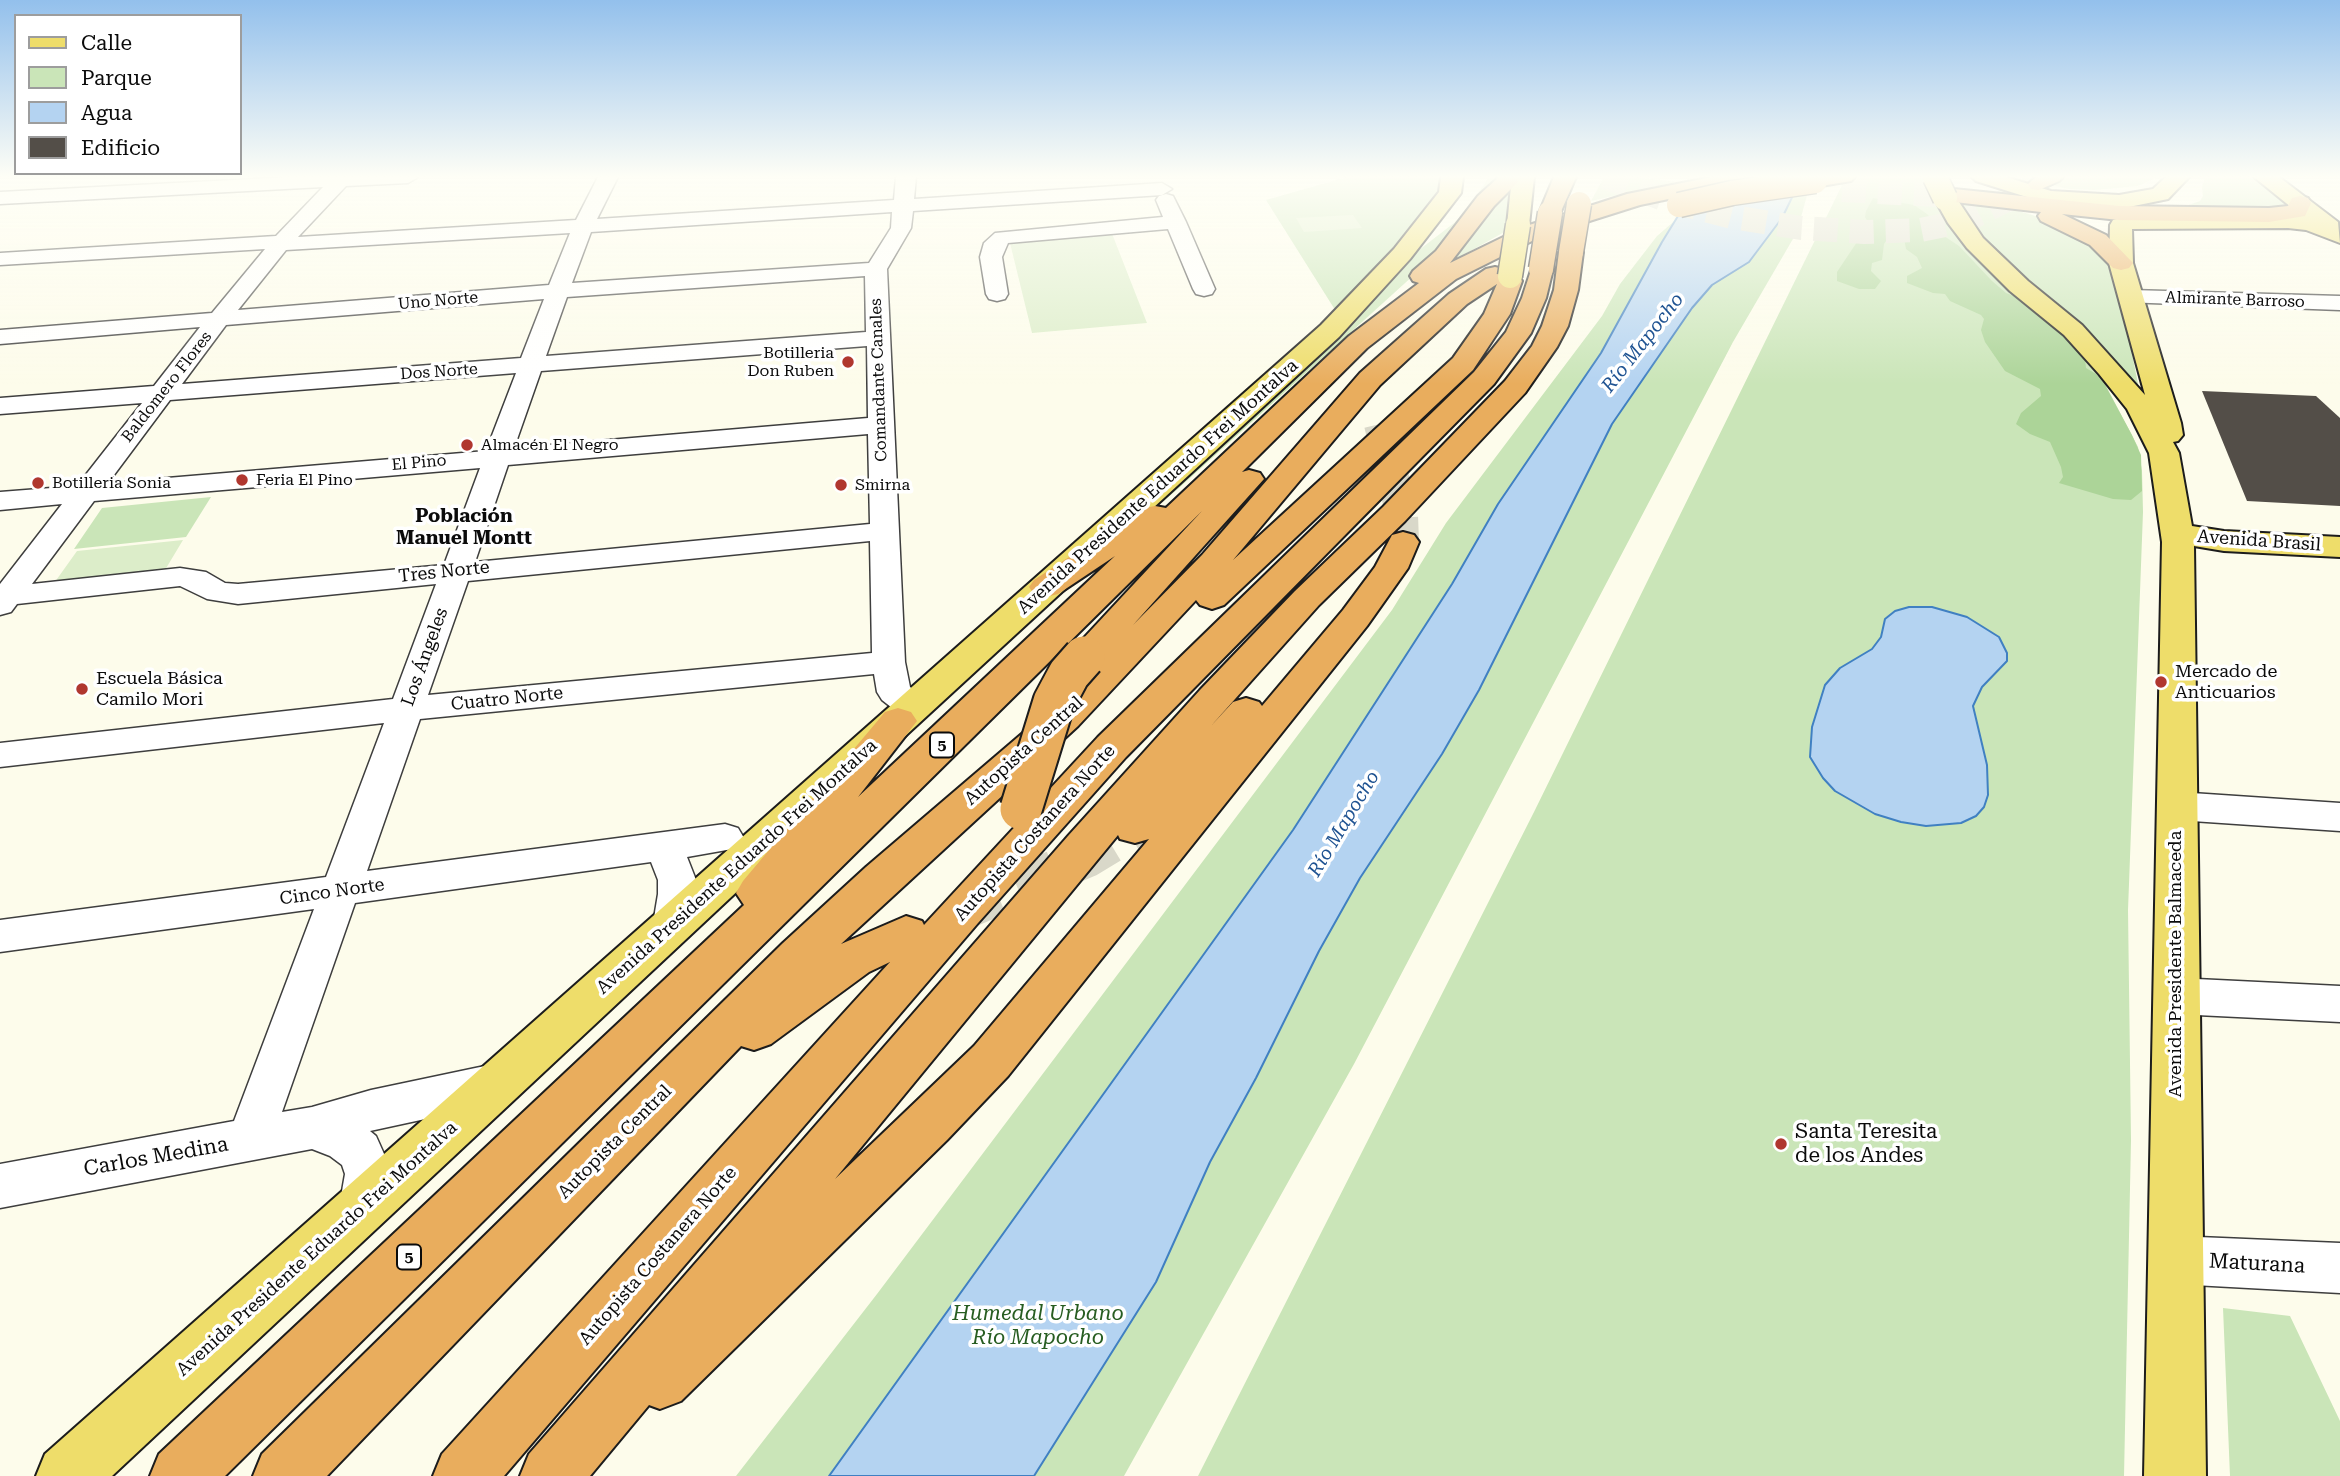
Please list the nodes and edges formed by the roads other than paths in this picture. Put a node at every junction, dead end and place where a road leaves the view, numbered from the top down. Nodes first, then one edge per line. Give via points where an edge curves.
1 (227, 246) edge
2 (279, 246) edge
3 (575, 246) edge
4 (892, 246) edge
5 (994, 246) edge
6 (1186, 246) edge
7 (1408, 246) edge
8 (1412, 246) edge
9 (1451, 246) edge
10 (1501, 246) edge
11 (1519, 246) edge
12 (1534, 246) edge
13 (1548, 246) edge
14 (1572, 246) edge
15 (1978, 246) edge
16 (2106, 246) edge
17 (2121, 246) edge
18 (1402, 254) junction
19 (0, 258) edge
20 (2121, 263) junction
21 (876, 269) junction
22 (1520, 276) junction
23 (1204, 289) dead end
24 (558, 291) junction
25 (997, 293) dead end
26 (2130, 298) junction
27 (2340, 303) edge
28 (219, 319) junction
29 (1441, 331) junction
30 (0, 337) edge
31 (878, 338) junction
32 (1358, 342) junction
33 (531, 365) junction
34 (1330, 370) junction
35 (160, 394) junction
36 (1391, 402) tunnel mouth
37 (0, 407) edge
38 (880, 425) junction
39 (1258, 439) junction
40 (2164, 453) junction
41 (498, 456) junction
42 (85, 493) junction
43 (0, 501) edge
44 (1398, 528) junction
45 (885, 531) junction
46 (2178, 534) junction
47 (2337, 550) edge
48 (457, 571) junction
49 (1046, 587) junction
50 (3, 600) edge
51 (888, 662) junction
52 (406, 709) junction
53 (905, 714) junction
54 (1065, 717) junction
55 (0, 755) edge
56 (2177, 806) junction
57 (2340, 817) edge
58 (1135, 828) tunnel mouth
59 (725, 838) dead end
60 (663, 846) junction
61 (340, 891) junction
62 (963, 911) junction
63 (673, 924) junction
64 (906, 934) dead end
65 (0, 936) edge
66 (2176, 996) junction
67 (2340, 1004) edge
68 (626, 1050) junction
69 (499, 1083) junction
70 (312, 1128) junction
71 (250, 1139) junction
72 (606, 1151) junction
73 (0, 1186) edge
74 (363, 1208) junction
75 (2175, 1260) junction
76 (2340, 1268) edge
77 (67, 1476) edge
78 (181, 1476) edge
79 (284, 1476) edge
80 (464, 1476) edge
81 (551, 1476) edge
82 (559, 1476) edge
83 (2175, 1476) edge

1 - 19 street
2 - 28 street, Baldomero Flores
3 - 24 street, Los Ángeles
4 - 21 street
5 - 25 street via 991,257
6 - 23 street
7 - 18 main road
8 - 18 main road
9 - 32 highway
10 - 32 highway, Autopista Central / 5 via 1425,289
11 - 22 main road, bridge
12 - 22 highway, Autopista Costanera Norte, bridge
13 - 29 highway, Autopista Central / 5 via 1472,289
14 - 44 highway, bridge via 1562,307 1544,347
15 - 40 main road, Avenida Presidente Balmaceda via 2109,368 2140,407
16 - 20 highway
17 - 20 main road, Avenida Presidente Balmaceda
18 - 49 main road, Avenida Presidente Eduardo Frei Montalva via 1330,331
20 - 26 main road, Avenida Presidente Balmaceda
21 - 24 street, Uno Norte
21 - 31 street, Comandante Canales
22 - 29 highway via 1487,309
22 - 54 highway via 1474,349 1425,402 1211,599
22 - 62 highway, Autopista Costanera Norte via 1534,298 1518,333 1484,378 1112,747
24 - 28 street, Uno Norte
24 - 33 street, Los Ángeles
26 - 27 street, Almirante Barroso
26 - 40 main road, Avenida Presidente Balmaceda via 2167,423
28 - 30 street, Uno Norte
28 - 35 street, Baldomero Flores
29 - 36 highway via 1380,393 1376,410
29 - 54 highway, Autopista Central / 5 via 1370,379 1214,562
31 - 33 street, Dos Norte
31 - 38 street, Comandante Canales
32 - 34 highway, Autopista Central / 5
33 - 35 street, Dos Norte
33 - 41 street, Los Ángeles
34 - 39 highway, Autopista Central / 5
34 - 62 highway, bridge via 1256,472 1069,674 1054,702 1021,809
35 - 37 street, Dos Norte
35 - 42 street, Baldomero Flores
38 - 41 street, El Pino
38 - 45 street, Comandante Canales
39 - 49 highway
39 - 68 highway, Autopista Central / 5
40 - 46 main road, Avenida Presidente Balmaceda
41 - 42 street, El Pino
41 - 48 street, Los Ángeles
42 - 43 street, El Pino
42 - 50 street, Baldomero Flores
44 - 58 highway via 1357,571 1301,647 1184,783
44 - 81 highway via 1261,647 1091,837
44 - 82 highway via 1391,568 1355,618 991,1061
45 - 48 street, Tres Norte
45 - 51 street, Comandante Canales
46 - 47 main road, Avenida Brasil
46 - 56 main road, Avenida Presidente Balmaceda
48 - 50 street, Tres Norte via 238,594 218,593 195,579 180,577
48 - 52 street, Los Ángeles
49 - 53 main road, Avenida Presidente Eduardo Frei Montalva
51 - 52 street, Cuatro Norte
51 - 53 street, Comandante Canales via 894,692
52 - 55 street, Cuatro Norte
52 - 61 street, Los Ángeles
53 - 63 main road, Avenida Presidente Eduardo Frei Montalva
53 - 68 highway
54 - 72 highway, Autopista Central / 5 via 799,956
56 - 57 street
56 - 66 main road, Avenida Presidente Balmaceda
59 - 60 street, Cinco Norte
60 - 61 street, Cinco Norte
60 - 63 street via 677,880
61 - 65 street, Cinco Norte
61 - 71 street, Los Ángeles
62 - 80 highway, Autopista Costanera Norte
63 - 69 main road, Avenida Presidente Eduardo Frei Montalva
64 - 72 highway via 853,959 770,1016
66 - 67 street
66 - 75 main road, Avenida Presidente Balmaceda
68 - 78 highway, Autopista Central / 5
69 - 70 street, Carlos Medina
69 - 74 main road, Avenida Presidente Eduardo Frei Montalva
70 - 71 street, Carlos Medina
70 - 74 street via 360,1151 369,1174
71 - 73 street, Carlos Medina
72 - 79 highway, Autopista Central / 5
74 - 77 main road, Avenida Presidente Eduardo Frei Montalva
75 - 76 street, Maturana
75 - 83 main road, Avenida Presidente Balmaceda

